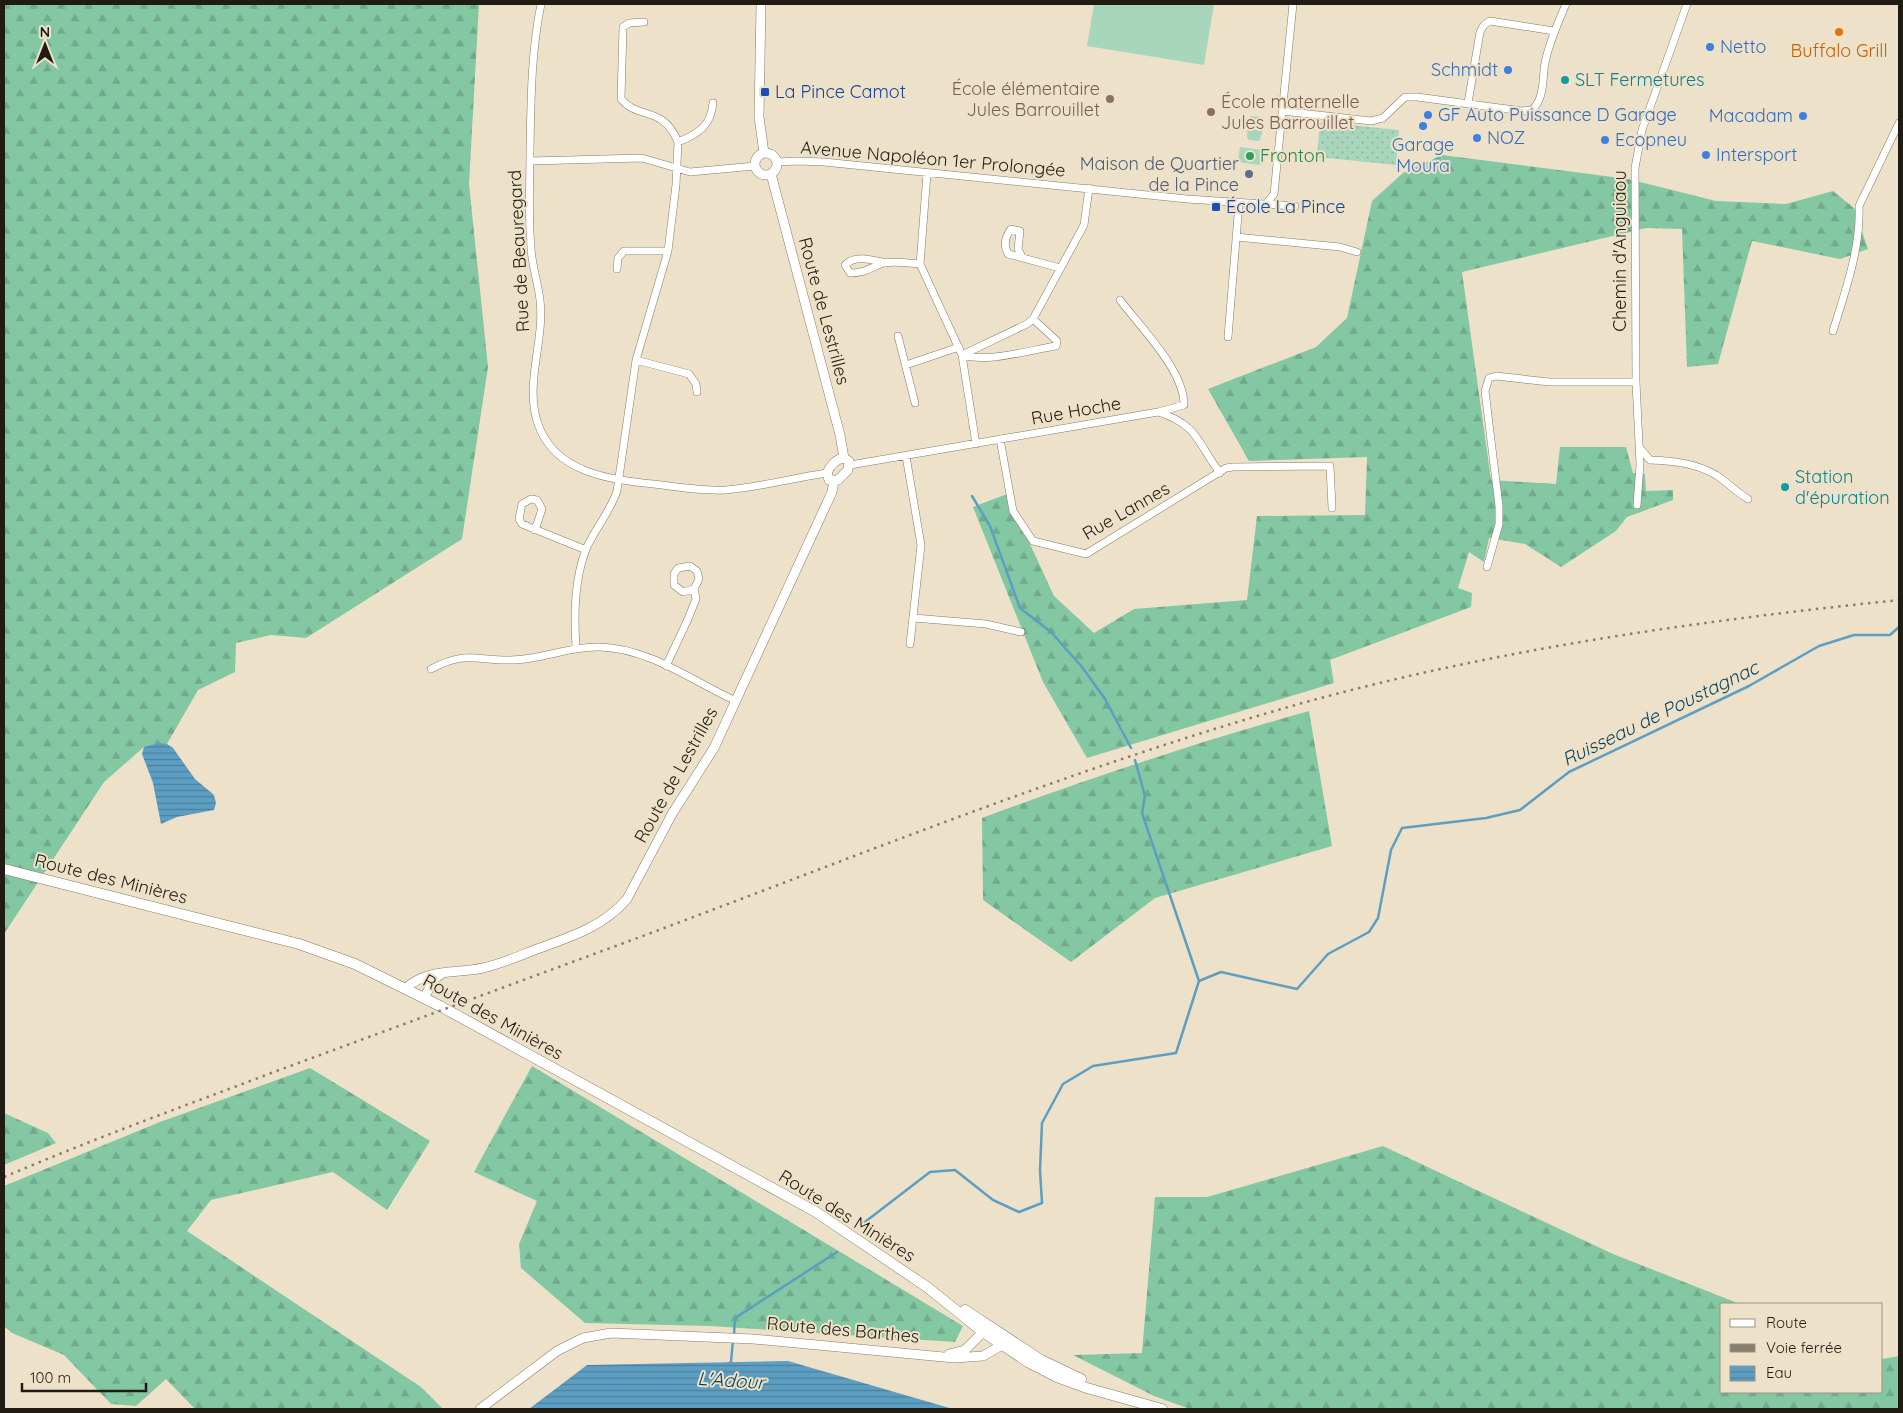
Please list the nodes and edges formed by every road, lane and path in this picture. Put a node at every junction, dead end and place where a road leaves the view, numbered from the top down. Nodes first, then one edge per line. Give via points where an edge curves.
1 (541, 4) edge
2 (761, 4) edge
3 (1293, 4) edge
4 (1566, 4) edge
5 (1687, 4) edge
6 (644, 22) dead end
7 (1554, 31) junction
8 (713, 103) dead end
9 (1468, 103) junction
10 (1282, 111) junction
11 (1899, 123) edge
12 (678, 142) junction
13 (764, 153) junction
14 (530, 161) junction
15 (777, 162) junction
16 (755, 166) junction
17 (677, 170) junction
18 (771, 174) junction
19 (927, 174) junction
20 (1089, 188) junction
21 (1239, 203) junction
22 (1266, 204) junction
23 (1295, 206) dead end
24 (1236, 237) junction
25 (668, 251) junction
26 (1358, 252) dead end
27 (1022, 257) dead end
28 (886, 263) junction
29 (920, 264) junction
30 (1060, 268) junction
31 (617, 269) dead end
32 (1120, 300) dead end
33 (1033, 319) junction
34 (1833, 331) dead end
35 (898, 336) dead end
36 (1228, 337) dead end
37 (959, 348) junction
38 (962, 355) junction
39 (636, 360) junction
40 (906, 365) junction
41 (1636, 382) junction
42 (697, 392) dead end
43 (915, 403) dead end
44 (1158, 412) junction
45 (1000, 439) junction
46 (976, 444) junction
47 (1638, 446) junction
48 (906, 456) junction
49 (844, 458) junction
50 (850, 465) junction
51 (827, 473) junction
52 (1220, 473) junction
53 (618, 480) junction
54 (834, 481) junction
55 (1748, 499) dead end
56 (1637, 505) dead end
57 (1332, 508) dead end
58 (535, 530) dead end
59 (586, 550) junction
60 (1487, 567) dead end
61 (694, 590) dead end
62 (914, 618) junction
63 (1020, 632) dead end
64 (910, 644) dead end
65 (576, 648) junction
66 (666, 666) junction
67 (431, 669) dead end
68 (736, 701) junction
69 (4, 868) edge
70 (443, 973) junction
71 (406, 988) junction
72 (424, 998) junction
73 (927, 1287) junction
74 (983, 1332) junction
75 (1003, 1341) junction
76 (944, 1356) junction
77 (1104, 1391) junction
78 (480, 1409) edge
79 (1162, 1409) edge

1 - 14 street, Rue de Beauregard via 531,64
2 - 13 street via 759,117
3 - 10 street
4 - 7 street
5 - 41 street, Chemin d'Anguiaou via 1642,130 1635,168
6 - 12 street via 629,23 623,27 621,99 627,107 658,116 675,133
7 - 9 street via 1545,62 1541,95 1532,110
7 - 9 street via 1490,21 1484,25 1480,32
8 - 12 street via 712,117 697,135
9 - 10 street via 1405,97 1383,118 1371,121
10 - 22 street via 1274,194
11 - 34 street via 1858,206 1856,243
12 - 17 street
13 - 15 street via 774,156
13 - 16 street via 758,156
14 - 17 street via 642,158
14 - 53 street, Rue de Beauregard via 531,249 540,302 533,390 538,424 549,444 568,462 596,475
15 - 18 street via 777,168
15 - 19 street, Avenue Napoléon 1er Prolongée via 807,161
16 - 17 street via 713,171
16 - 18 street via 760,172
17 - 25 street
18 - 49 street, Route de Lestrilles
19 - 20 street, Avenue Napoléon 1er Prolongée
19 - 29 street
20 - 21 street, Avenue Napoléon 1er Prolongée
20 - 30 street via 1084,225
21 - 22 street, Avenue Napoléon 1er Prolongée
21 - 24 street
22 - 23 street, Avenue Napoléon 1er Prolongée
24 - 26 street via 1340,247
24 - 36 street
25 - 31 street via 624,251 618,258
25 - 39 street
27 - 30 street
28 - 28 street via 858,273 850,273 845,265 849,261 866,258
28 - 29 street
29 - 37 street
30 - 33 street
32 - 44 street, Rue Hoche via 1169,365 1184,394 1184,405
33 - 38 street
33 - 38 street via 1055,337 1056,346 985,357
35 - 40 street
37 - 38 street
37 - 40 street
38 - 46 street
39 - 42 street via 689,374
39 - 53 street
40 - 43 street
41 - 47 street, Chemin d'Anguiaou
41 - 60 street via 1489,378 1485,391 1499,524
44 - 45 street, Rue Hoche
44 - 52 street via 1183,422 1191,429
45 - 46 street, Rue Hoche
45 - 52 street, Rue Lannes via 1013,511 1033,541 1086,554
46 - 48 street, Rue Hoche
47 - 55 street via 1650,460 1684,462 1698,467 1717,476
47 - 56 street, Chemin d'Anguiaou
48 - 50 street, Rue Hoche
48 - 62 street via 921,545
49 - 50 street
49 - 51 street via 837,460
50 - 54 street
51 - 53 street, Rue de Beauregard via 724,490
51 - 54 street via 829,480
52 - 57 street, Rue Lannes via 1233,467 1330,466
53 - 59 street via 612,503
54 - 68 street, Route de Lestrilles via 832,492
58 - 59 street
59 - 65 street via 576,592
61 - 66 street via 696,599
62 - 63 street via 986,624
62 - 64 street
65 - 66 street via 615,648
65 - 67 street via 515,660 460,657
66 - 68 street
68 - 70 street, Route de Lestrilles via 714,748 672,814 627,899 616,912 580,933 510,960 484,968
69 - 71 main road, Route des Minières via 299,944 355,964
70 - 71 street, Route de Lestrilles via 426,975
70 - 72 street via 434,979
71 - 72 main road, Route des Minières
72 - 73 main road, Route des Minières via 816,1212
73 - 74 main road, Route des Minières
73 - 75 main road, Route des Minières
74 - 75 main road, Route des Minières
74 - 76 street, Route des Barthes via 965,1350
75 - 76 street, Route des Barthes via 983,1356
75 - 77 main road
75 - 77 main road via 1057,1377
76 - 78 street, Route des Barthes via 703,1335 611,1333 583,1338 547,1357
77 - 79 main road

